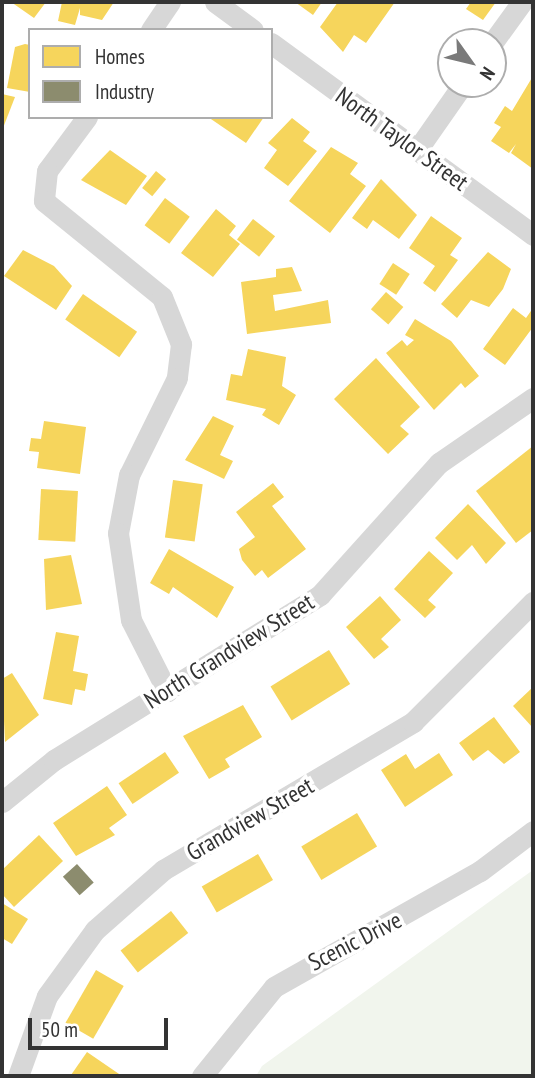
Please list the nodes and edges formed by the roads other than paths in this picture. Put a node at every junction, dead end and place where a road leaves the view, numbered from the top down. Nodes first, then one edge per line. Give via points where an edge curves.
1 (170, 2) edge
2 (215, 2) edge
3 (522, 2) edge
4 (152, 28) edge
5 (250, 28) edge
6 (503, 28) edge
7 (273, 44) edge
8 (453, 98) edge
9 (85, 119) edge
10 (416, 149) junction
11 (533, 235) edge
12 (533, 398) edge
13 (533, 602) edge
14 (167, 691) junction
15 (2, 802) edge
16 (533, 831) edge
17 (18, 1076) edge
18 (202, 1076) edge

1 - 4 street
2 - 5 street
3 - 6 street
7 - 10 street, North Taylor Street
8 - 10 street
9 - 14 street via 47,171 44,201 162,297 181,344 177,378 129,475 118,533 131,620
10 - 11 street, North Taylor Street
12 - 14 street, North Grandview Street via 439,463 320,595
13 - 17 street, Grandview Street via 413,722 163,870 95,930 47,996
14 - 15 street, North Grandview Street via 54,760
16 - 18 street, Scenic Drive via 480,871 274,986

